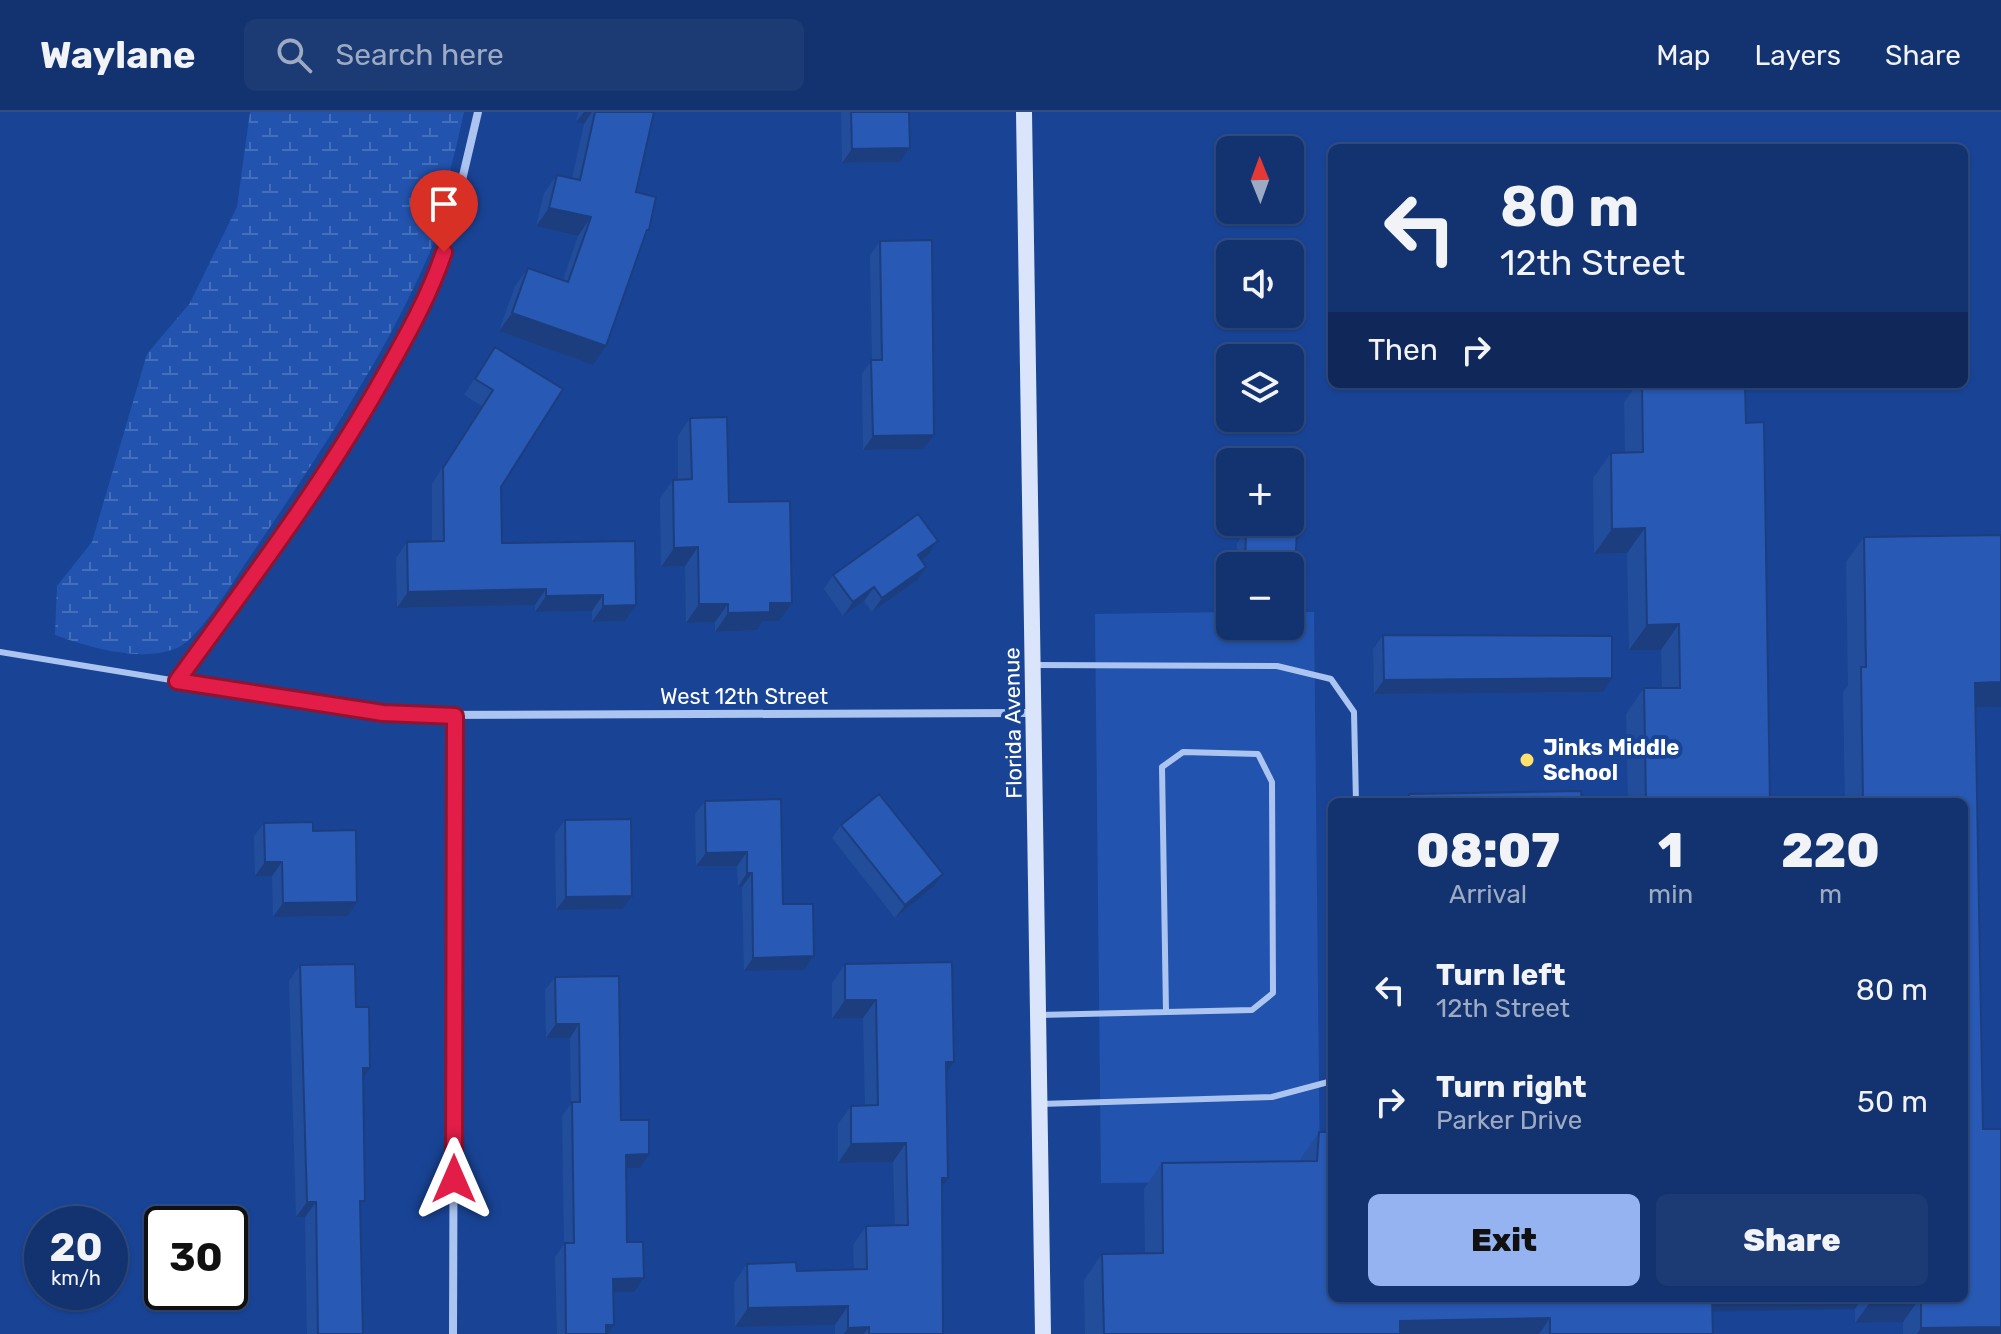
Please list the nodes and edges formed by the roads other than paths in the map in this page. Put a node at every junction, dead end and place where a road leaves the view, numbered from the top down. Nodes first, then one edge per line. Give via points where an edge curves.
1 (478, 112) edge
2 (1024, 112) edge
3 (0, 652) edge
4 (1034, 665) junction
5 (177, 681) junction
6 (1034, 713) junction
7 (455, 716) junction
8 (1356, 798) edge
9 (1166, 1012) junction
10 (1039, 1015) junction
11 (1328, 1082) edge
12 (1040, 1104) junction
13 (453, 1334) edge
14 (1043, 1334) edge

1 - 5 street via 449,235 422,307 326,472
2 - 4 street, Florida Avenue
3 - 5 lane
4 - 6 street, Florida Avenue
4 - 8 lane via 1277,666 1331,679 1354,712
5 - 7 street, West 12th Street via 368,711
6 - 7 street, West 12th Street
6 - 10 street, Florida Avenue
7 - 13 street
9 - 9 lane via 1252,1010 1273,993 1272,782 1258,754 1183,752 1162,767
9 - 10 lane
10 - 12 street, Florida Avenue
11 - 12 lane via 1272,1097
12 - 14 street, Florida Avenue

